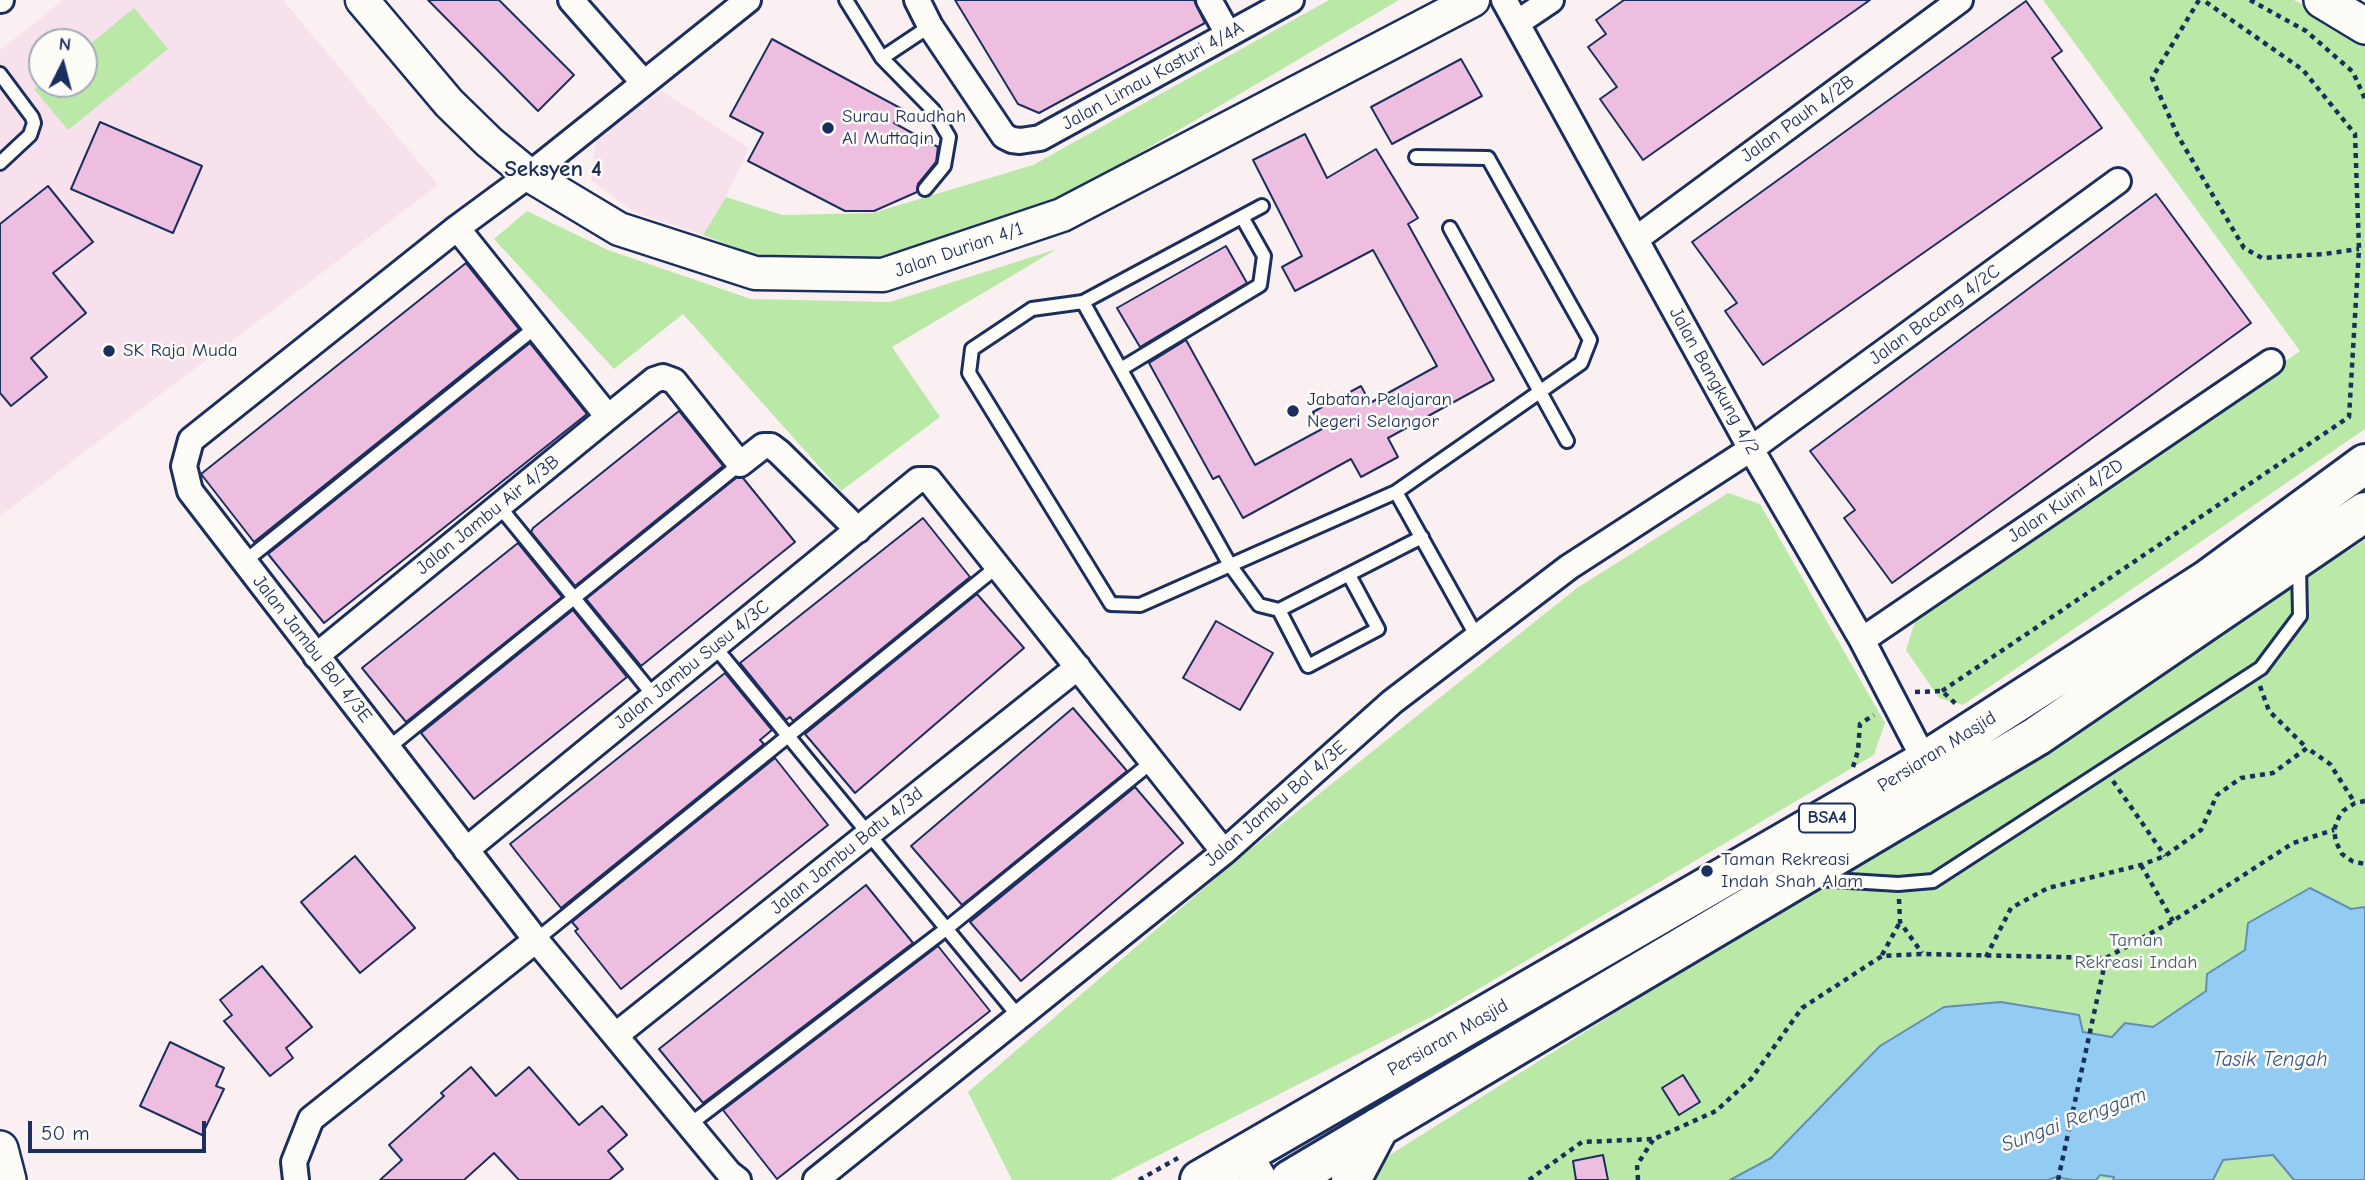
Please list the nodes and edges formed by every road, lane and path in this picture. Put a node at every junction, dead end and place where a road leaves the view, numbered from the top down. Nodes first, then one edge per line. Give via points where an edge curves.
1 (362, 0) edge
2 (570, 0) edge
3 (748, 0) edge
4 (846, 0) edge
5 (917, 0) edge
6 (1209, 0) edge
7 (1291, 0) edge
8 (1473, 0) edge
9 (1503, 0) edge
10 (1551, 0) edge
11 (1959, 0) edge
12 (2199, 0) edge
13 (2250, 0) edge
14 (2322, 0) edge
15 (1517, 23) junction
16 (930, 26) junction
17 (2365, 26) edge
18 (1228, 34) junction
19 (882, 58) junction
20 (0, 75) edge
21 (644, 83) junction
22 (2365, 99) edge
23 (1416, 157) dead end
24 (0, 163) edge
25 (529, 176) junction
26 (2118, 181) dead end
27 (925, 189) dead end
28 (1262, 206) dead end
29 (1242, 217) junction
30 (457, 228) junction
31 (1450, 229) dead end
32 (1636, 239) junction
33 (2359, 249) dead end
34 (1083, 302) junction
35 (536, 327) junction
36 (2271, 362) dead end
37 (1121, 369) junction
38 (1539, 393) junction
39 (608, 417) junction
40 (1567, 441) dead end
41 (1751, 449) junction
42 (740, 464) junction
43 (2365, 464) edge
44 (1396, 492) junction
45 (499, 506) junction
46 (2365, 512) edge
47 (858, 530) junction
48 (1422, 537) junction
49 (2298, 559) junction
50 (244, 562) junction
51 (1230, 565) junction
52 (998, 566) junction
53 (1349, 575) junction
54 (574, 598) junction
55 (1279, 610) junction
56 (1477, 637) junction
57 (1862, 640) junction
58 (715, 646) junction
59 (316, 656) junction
60 (1078, 667) junction
61 (2254, 672) junction
62 (654, 696) junction
63 (788, 736) junction
64 (388, 748) junction
65 (2307, 748) junction
66 (1153, 761) junction
67 (1925, 761) junction
68 (2105, 769) junction
69 (2365, 802) edge
70 (2355, 803) junction
71 (2334, 830) junction
72 (869, 834) junction
73 (466, 850) junction
74 (1224, 852) junction
75 (2165, 856) junction
76 (2365, 864) edge
77 (2141, 865) junction
78 (1797, 878) junction
79 (1898, 884) junction
80 (2173, 921) junction
81 (1900, 922) junction
82 (946, 929) junction
83 (536, 940) junction
84 (1923, 954) junction
85 (1882, 956) junction
86 (1986, 957) junction
87 (2106, 958) junction
88 (1018, 1017) junction
89 (616, 1035) junction
90 (689, 1125) junction
91 (1379, 1127) junction
92 (1654, 1139) junction
93 (0, 1149) edge
94 (1258, 1159) edge
95 (8, 1180) edge
96 (296, 1180) edge
97 (738, 1180) edge
98 (816, 1180) edge
99 (1200, 1180) edge
100 (1290, 1180) edge
101 (1350, 1180) edge
102 (1529, 1180) edge
103 (1638, 1180) edge
104 (2058, 1180) edge

1 - 25 street, Jalan Durian 4/1 via 449,103
2 - 21 street
3 - 21 street, Jalan Jambu Bol 4/3E
4 - 19 lane
5 - 16 street
6 - 18 street
7 - 18 street, Jalan Limau Kasturi 4/4A
8 - 25 street, Jalan Durian 4/1 via 1062,215 883,275 755,273 619,229
9 - 15 street, Jalan Bangkung 4/2
10 - 15 street
11 - 32 street, Jalan Pauh 4/2B
12 - 33 path via 2152,78 2178,136 2244,248 2262,258
13 - 22 path via 2306,31 2353,72
14 - 17 main road
15 - 32 street, Jalan Bangkung 4/2
16 - 18 street, Jalan Limau Kasturi 4/4A via 1004,136 1012,141 1040,138
16 - 19 lane
19 - 27 lane via 933,110 949,138 944,166
20 - 24 lane via 34,124 30,135
21 - 25 street, Jalan Jambu Bol 4/3E
23 - 38 lane via 1488,158 1590,340 1581,363
25 - 30 street, Jalan Jambu Bol 4/3E
26 - 41 street, Jalan Bacang 4/2C
28 - 29 lane
29 - 34 lane
29 - 37 lane via 1264,256 1260,285
30 - 35 street
30 - 50 street, Jalan Jambu Bol 4/3E via 191,440 184,466 190,491
31 - 38 lane
32 - 41 street, Jalan Bangkung 4/2
34 - 37 lane
34 - 51 lane via 1032,309 972,349 969,373 1111,604 1140,605
35 - 39 street
35 - 50 lane
36 - 57 street, Jalan Kuini 4/2D
37 - 51 lane
38 - 40 lane
38 - 44 lane
39 - 42 street, Jalan Jambu Air 4/3B via 663,377 674,381
39 - 45 street, Jalan Jambu Air 4/3B
41 - 56 street, Jalan Jambu Bol 4/3E via 1569,567
41 - 57 street, Jalan Bangkung 4/2
42 - 47 street via 763,446 771,446
42 - 54 lane
43 - 67 main road, Persiaran Masjid / BSA4 via 2207,580
44 - 48 lane
44 - 51 lane
45 - 54 lane
45 - 59 street, Jalan Jambu Air 4/3B
46 - 49 main road, Persiaran Masjid / BSA4
47 - 52 street, Jalan Jambu Susu 4/3C via 918,480 929,480
47 - 58 street, Jalan Jambu Susu 4/3C
48 - 53 lane
48 - 56 lane
49 - 61 lane via 2300,616
49 - 78 main road, Persiaran Masjid / BSA4 via 2037,736
50 - 59 street, Jalan Jambu Bol 4/3E
51 - 55 lane via 1259,605
52 - 60 street
52 - 63 lane
53 - 55 lane
53 - 55 lane via 1378,629 1308,666
54 - 62 lane
54 - 64 lane
56 - 74 street, Jalan Jambu Bol 4/3E via 1392,702
57 - 67 street, Jalan Bangkung 4/2
58 - 62 street, Jalan Jambu Susu 4/3C
58 - 63 lane
59 - 64 street, Jalan Jambu Bol 4/3E
60 - 66 street
60 - 72 street, Jalan Jambu Batu 4/3d
61 - 65 path via 2269,711
61 - 68 lane
62 - 73 street, Jalan Jambu Susu 4/3C
63 - 72 lane
63 - 83 lane
64 - 73 street, Jalan Jambu Bol 4/3E
65 - 70 path via 2330,764
65 - 75 path via 2273,773 2241,778 2217,795 2201,830
66 - 74 street
66 - 82 lane
67 - 94 main road, Persiaran Masjid / BSA4
68 - 75 path
68 - 79 lane via 1933,881
69 - 70 path
70 - 71 path via 2339,817
71 - 76 path via 2342,853
71 - 80 path via 2293,843
72 - 82 lane
72 - 89 street, Jalan Jambu Batu 4/3d
73 - 83 street, Jalan Jambu Bol 4/3E
74 - 88 street, Jalan Jambu Bol 4/3E
75 - 77 path
77 - 80 path
77 - 86 path via 2048,888 2011,908
78 - 79 lane
78 - 91 main road, Persiaran Masjid / BSA4
79 - 81 path
80 - 87 path
81 - 84 path
81 - 85 path
82 - 88 lane
82 - 90 lane
83 - 89 street, Jalan Jambu Bol 4/3E
83 - 96 street via 311,1119 294,1162
84 - 85 path
84 - 86 path
85 - 92 path via 1802,1008 1751,1079 1716,1111
86 - 87 path
87 - 104 path
88 - 98 street, Jalan Jambu Bol 4/3E
89 - 90 street, Jalan Jambu Bol 4/3E
90 - 97 street, Jalan Jambu Bol 4/3E
91 - 100 main road, Persiaran Masjid / BSA4
91 - 101 main road
92 - 102 path via 1582,1142
92 - 103 path via 1637,1165
93 - 95 main road
94 - 99 main road, Persiaran Masjid / BSA4
94 - 100 main road

